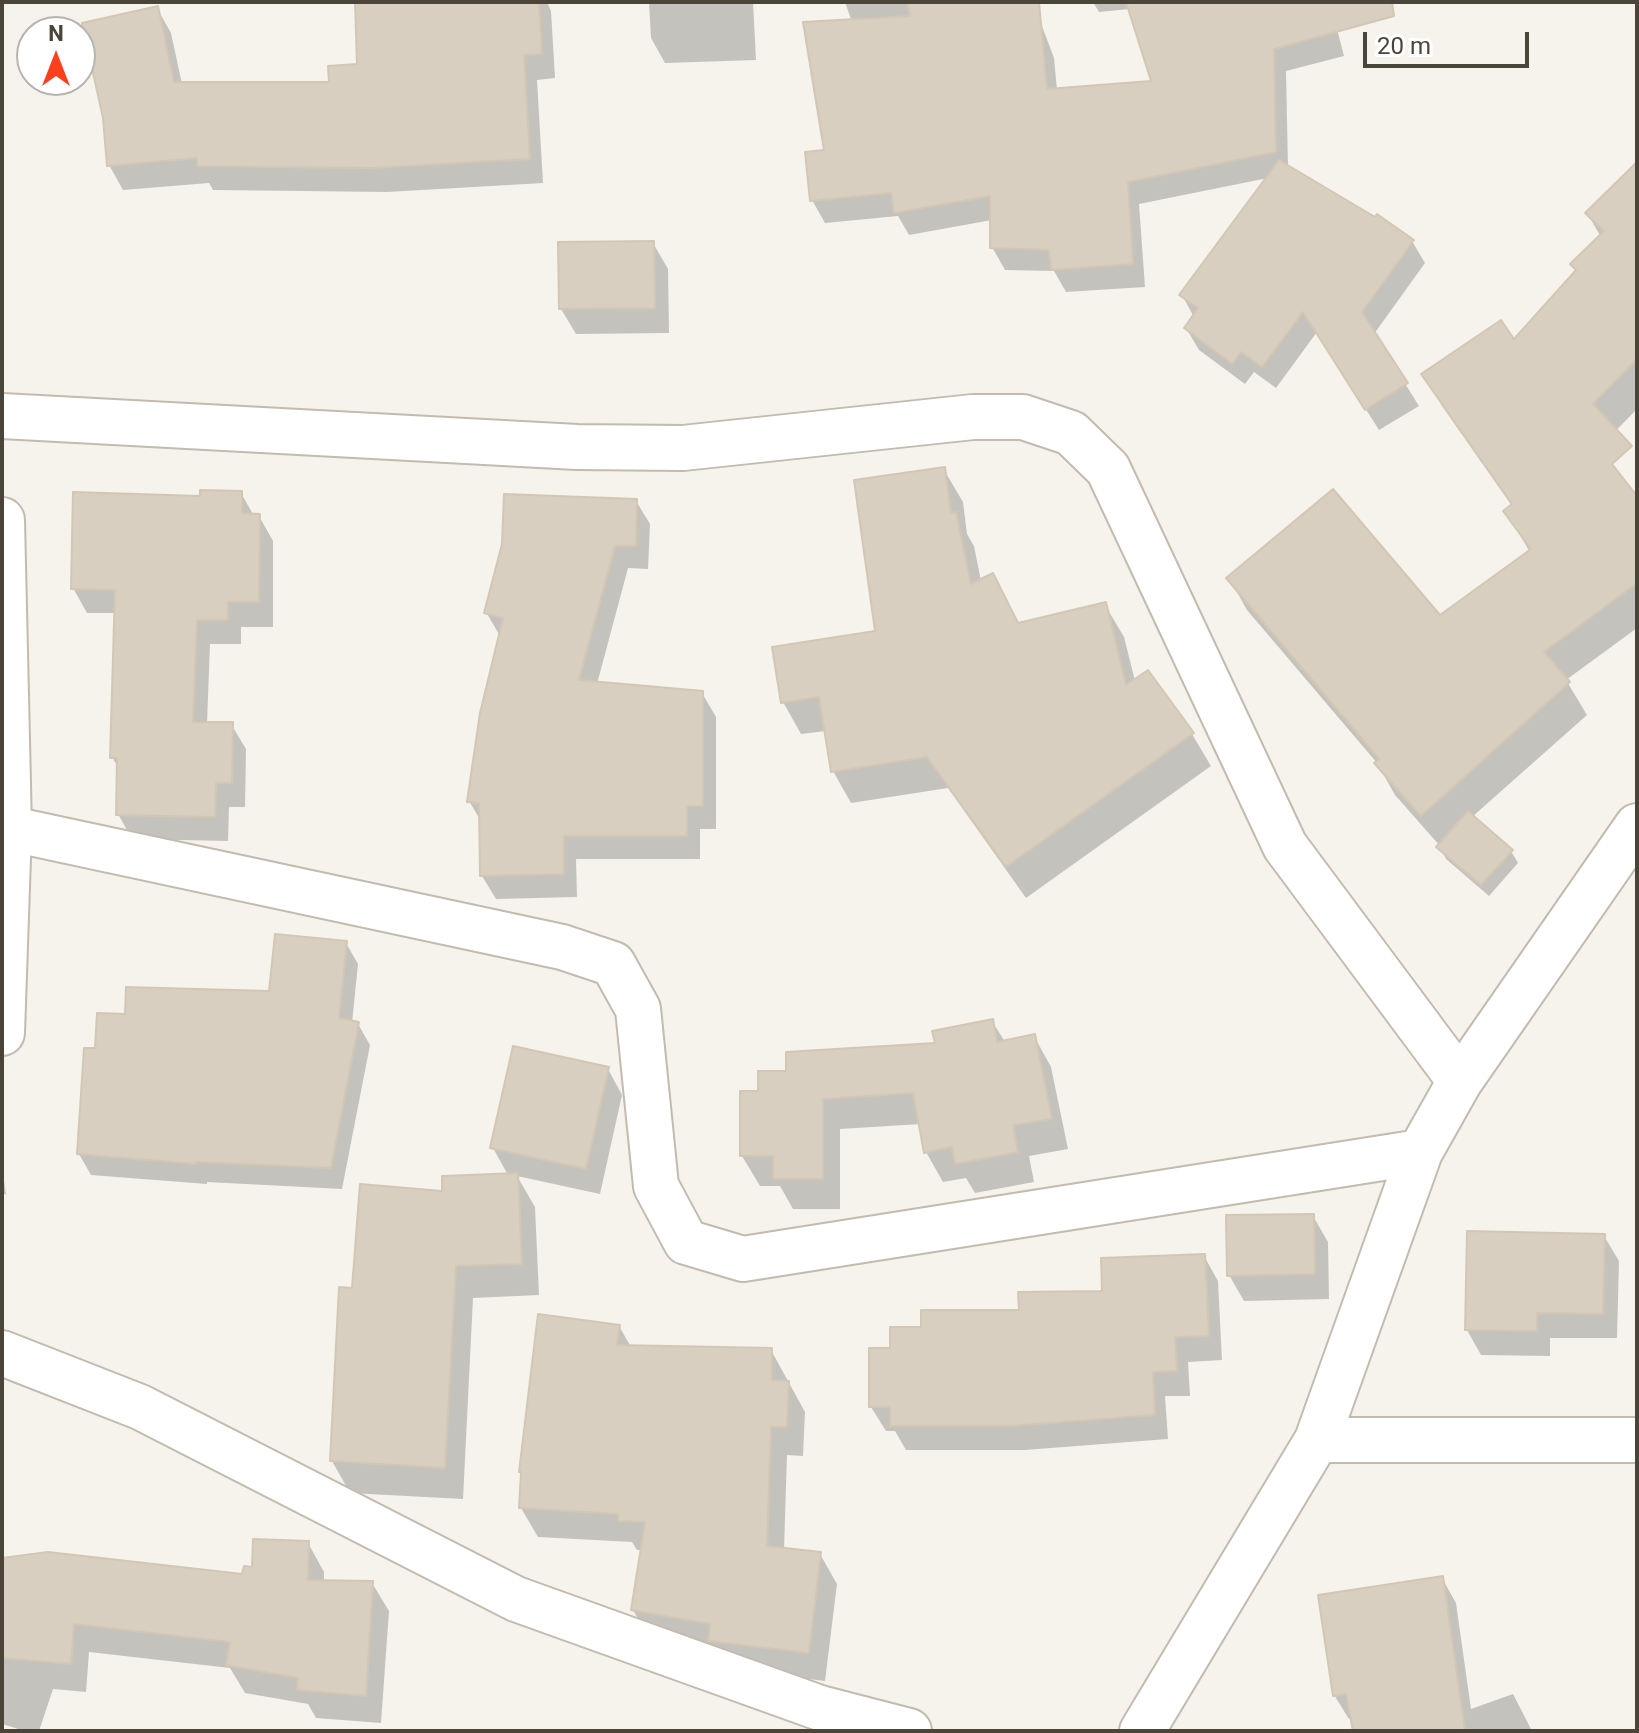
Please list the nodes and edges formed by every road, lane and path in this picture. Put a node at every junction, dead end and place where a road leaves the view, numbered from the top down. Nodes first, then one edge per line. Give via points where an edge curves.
1 (2, 416) edge
2 (2, 520) edge
3 (1637, 826) edge
4 (6, 828) edge
5 (2, 1033) edge
6 (1460, 1081) junction
7 (1420, 1152) junction
8 (2, 1353) edge
9 (1317, 1440) junction
10 (1637, 1440) edge
11 (909, 1731) edge
12 (1142, 1731) edge

1 - 6 street via 577,447 683,448 973,417 1023,417 1071,433 1108,469 1285,846
2 - 4 street
3 - 6 street
4 - 5 street
4 - 7 street via 562,947 613,964 638,1009 656,1186 686,1242 743,1259
6 - 7 street
7 - 9 street
8 - 11 street via 140,1407 516,1599 820,1708
9 - 10 street
9 - 12 street

